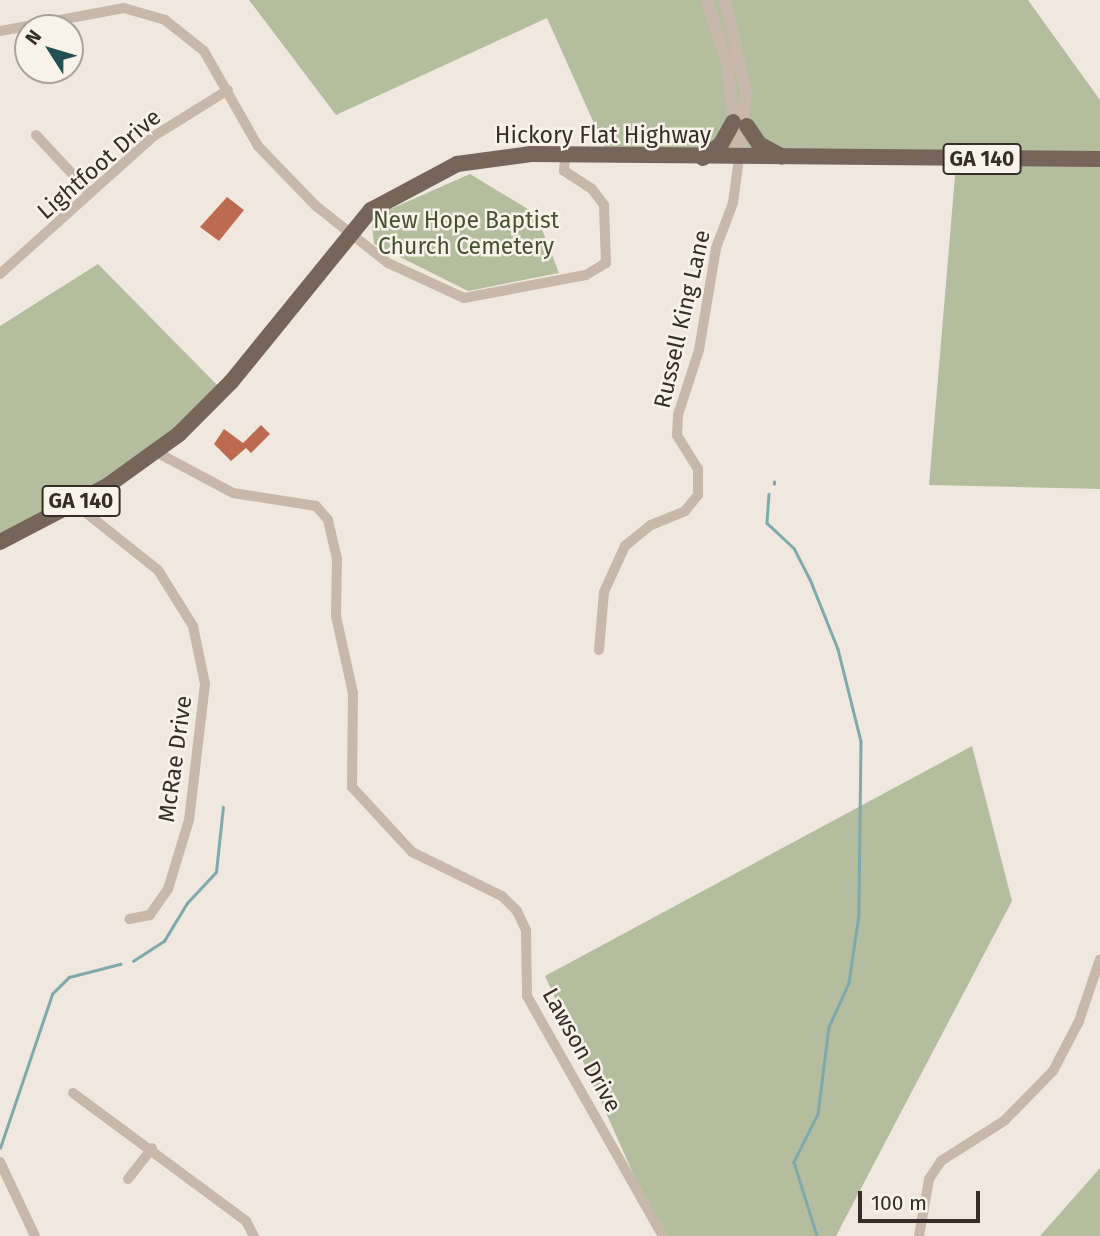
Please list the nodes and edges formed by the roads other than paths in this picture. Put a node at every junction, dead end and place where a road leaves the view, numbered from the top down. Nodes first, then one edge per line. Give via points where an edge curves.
1 (706, 0) edge
2 (725, 0) edge
3 (114, 5) edge
4 (0, 31) edge
5 (228, 90) junction
6 (740, 124) junction
7 (36, 135) dead end
8 (565, 155) junction
9 (703, 158) junction
10 (739, 158) junction
11 (784, 158) junction
12 (1100, 159) edge
13 (90, 193) junction
14 (347, 235) junction
15 (0, 274) edge
16 (156, 452) junction
17 (75, 504) junction
18 (0, 542) edge
19 (599, 650) dead end
20 (129, 919) dead end
21 (1100, 959) edge
22 (73, 1093) dead end
23 (152, 1148) junction
24 (0, 1162) edge
25 (128, 1179) dead end
26 (35, 1236) edge
27 (254, 1236) edge
28 (663, 1236) edge
29 (919, 1236) edge

1 - 6 street
2 - 6 street via 743,63
3 - 4 street
3 - 5 street via 177,27 204,51
5 - 13 street, Lightfoot Drive via 154,135
5 - 14 street via 277,170
6 - 9 main road
6 - 10 street
6 - 11 main road via 759,144
7 - 13 street
8 - 9 main road, Hickory Flat Highway / GA 140
8 - 14 main road, Hickory Flat Highway / GA 140 via 488,157 437,172 388,198
8 - 14 street via 564,171 598,195 607,221 606,263 586,275 464,298 388,262
9 - 10 main road, Hickory Flat Highway / GA 140
10 - 11 main road, Hickory Flat Highway / GA 140
10 - 19 street, Russell King Lane via 733,203 714,255 699,350 678,415 677,435 698,469 700,489 685,511 651,525 625,546 604,592
11 - 12 main road, Hickory Flat Highway / GA 140
13 - 15 street, Lightfoot Drive
14 - 16 main road, Hickory Flat Highway / GA 140 via 211,404
16 - 17 main road, Hickory Flat Highway / GA 140
16 - 28 street, Lawson Drive via 233,492 316,506 328,520 337,559 338,628 353,693 352,787 412,852 502,896 517,911 526,930 527,996
17 - 18 main road, Hickory Flat Highway / GA 140
17 - 20 street, McRae Drive via 158,570 193,626 205,684 188,820 168,889 150,915
21 - 29 street via 1079,1021 1053,1071 1004,1121 958,1147 935,1170 923,1195
22 - 23 street
23 - 25 street
23 - 27 street via 246,1221
24 - 26 street

